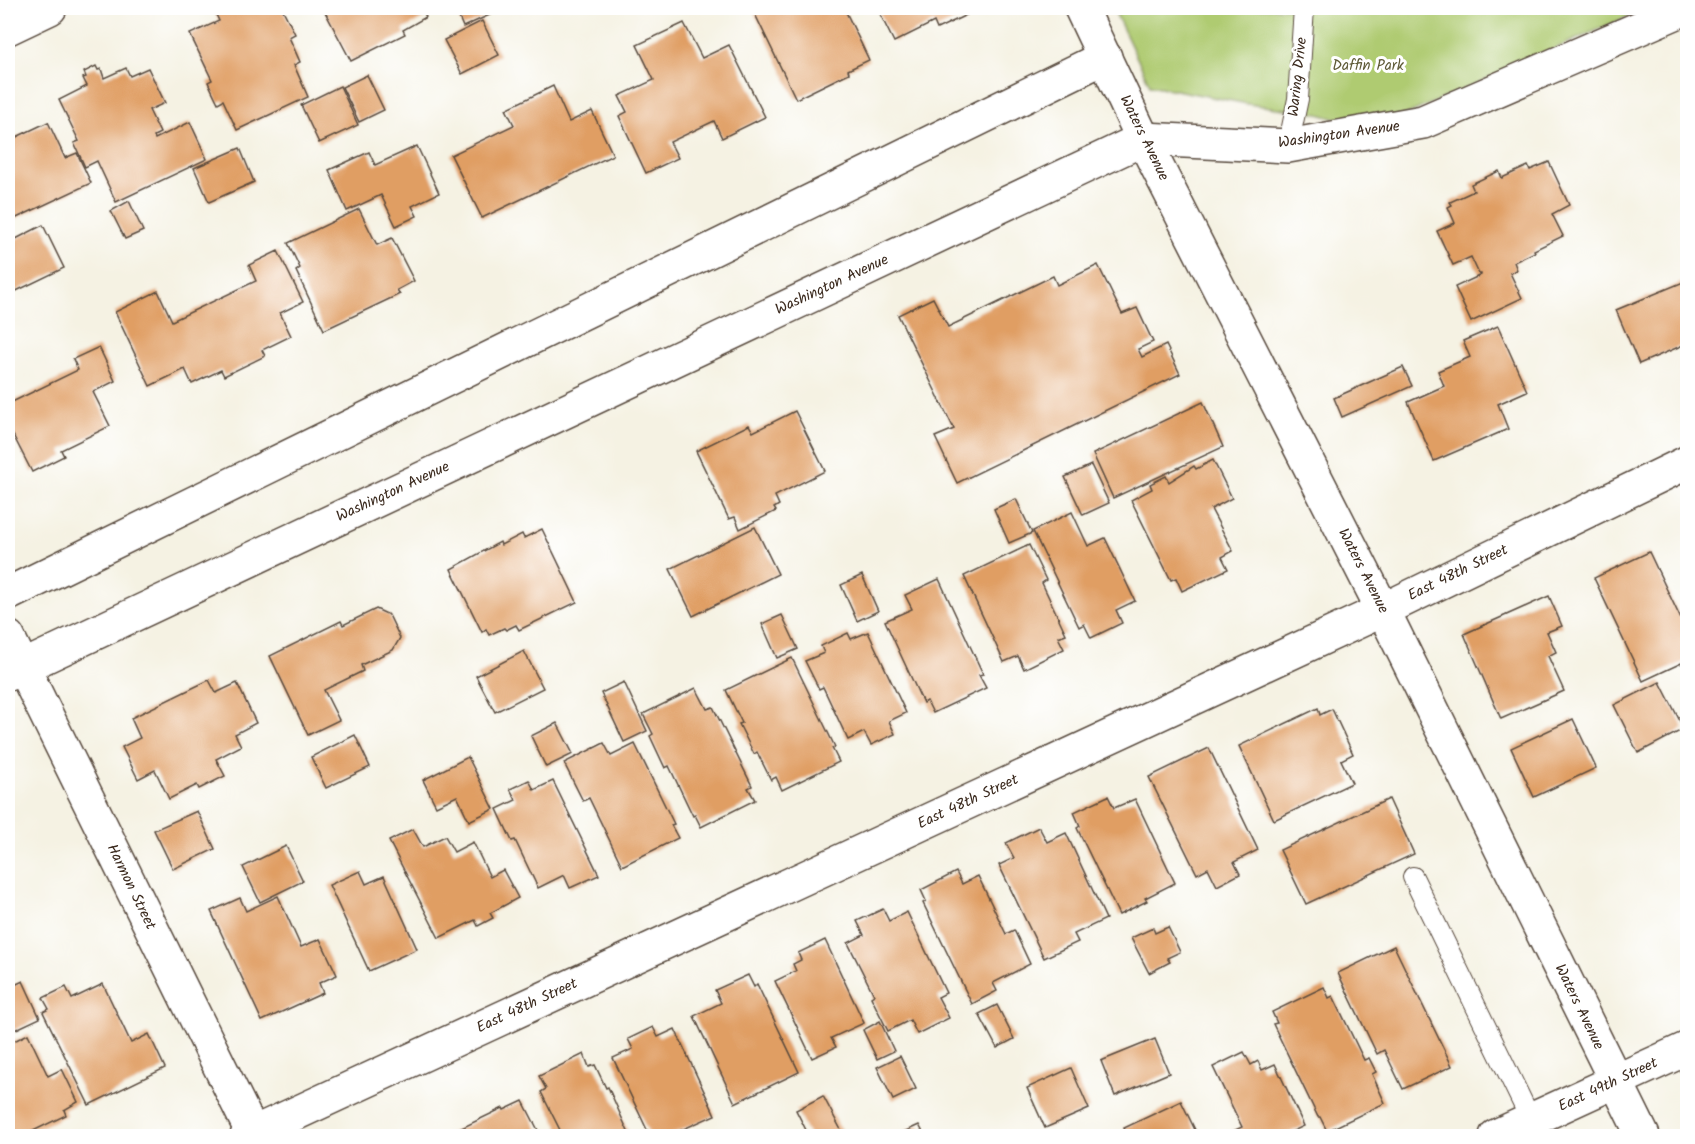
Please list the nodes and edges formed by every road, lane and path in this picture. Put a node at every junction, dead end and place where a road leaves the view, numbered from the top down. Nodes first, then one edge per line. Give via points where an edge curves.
1 (50, 8) edge
2 (1081, 8) edge
3 (1304, 8) edge
4 (1686, 8) edge
5 (8, 28) edge
6 (1105, 57) junction
7 (1143, 139) junction
8 (1288, 146) junction
9 (1688, 462) edge
10 (8, 594) edge
11 (1383, 610) junction
12 (8, 637) edge
13 (15, 670) edge
14 (1413, 877) dead end
15 (1688, 1048) edge
16 (1616, 1082) junction
17 (1531, 1120) junction
18 (251, 1136) edge
19 (1496, 1137) edge
20 (1643, 1137) edge

1 - 5 street
2 - 6 street, Waters Avenue
3 - 8 lane, Waring Drive via 1298,99
4 - 8 street, Washington Avenue via 1423,122
6 - 7 street, Waters Avenue
6 - 10 street
7 - 8 street, Washington Avenue
7 - 11 street, Waters Avenue
7 - 13 street, Washington Avenue
9 - 11 street, East 48th Street
11 - 16 street, Waters Avenue
11 - 18 street, East 48th Street
12 - 13 street, Harmon Street
13 - 18 street, Harmon Street
14 - 17 lane
15 - 16 street, East 49th Street
16 - 17 street, East 49th Street
16 - 20 street, Waters Avenue
17 - 19 street, East 49th Street

